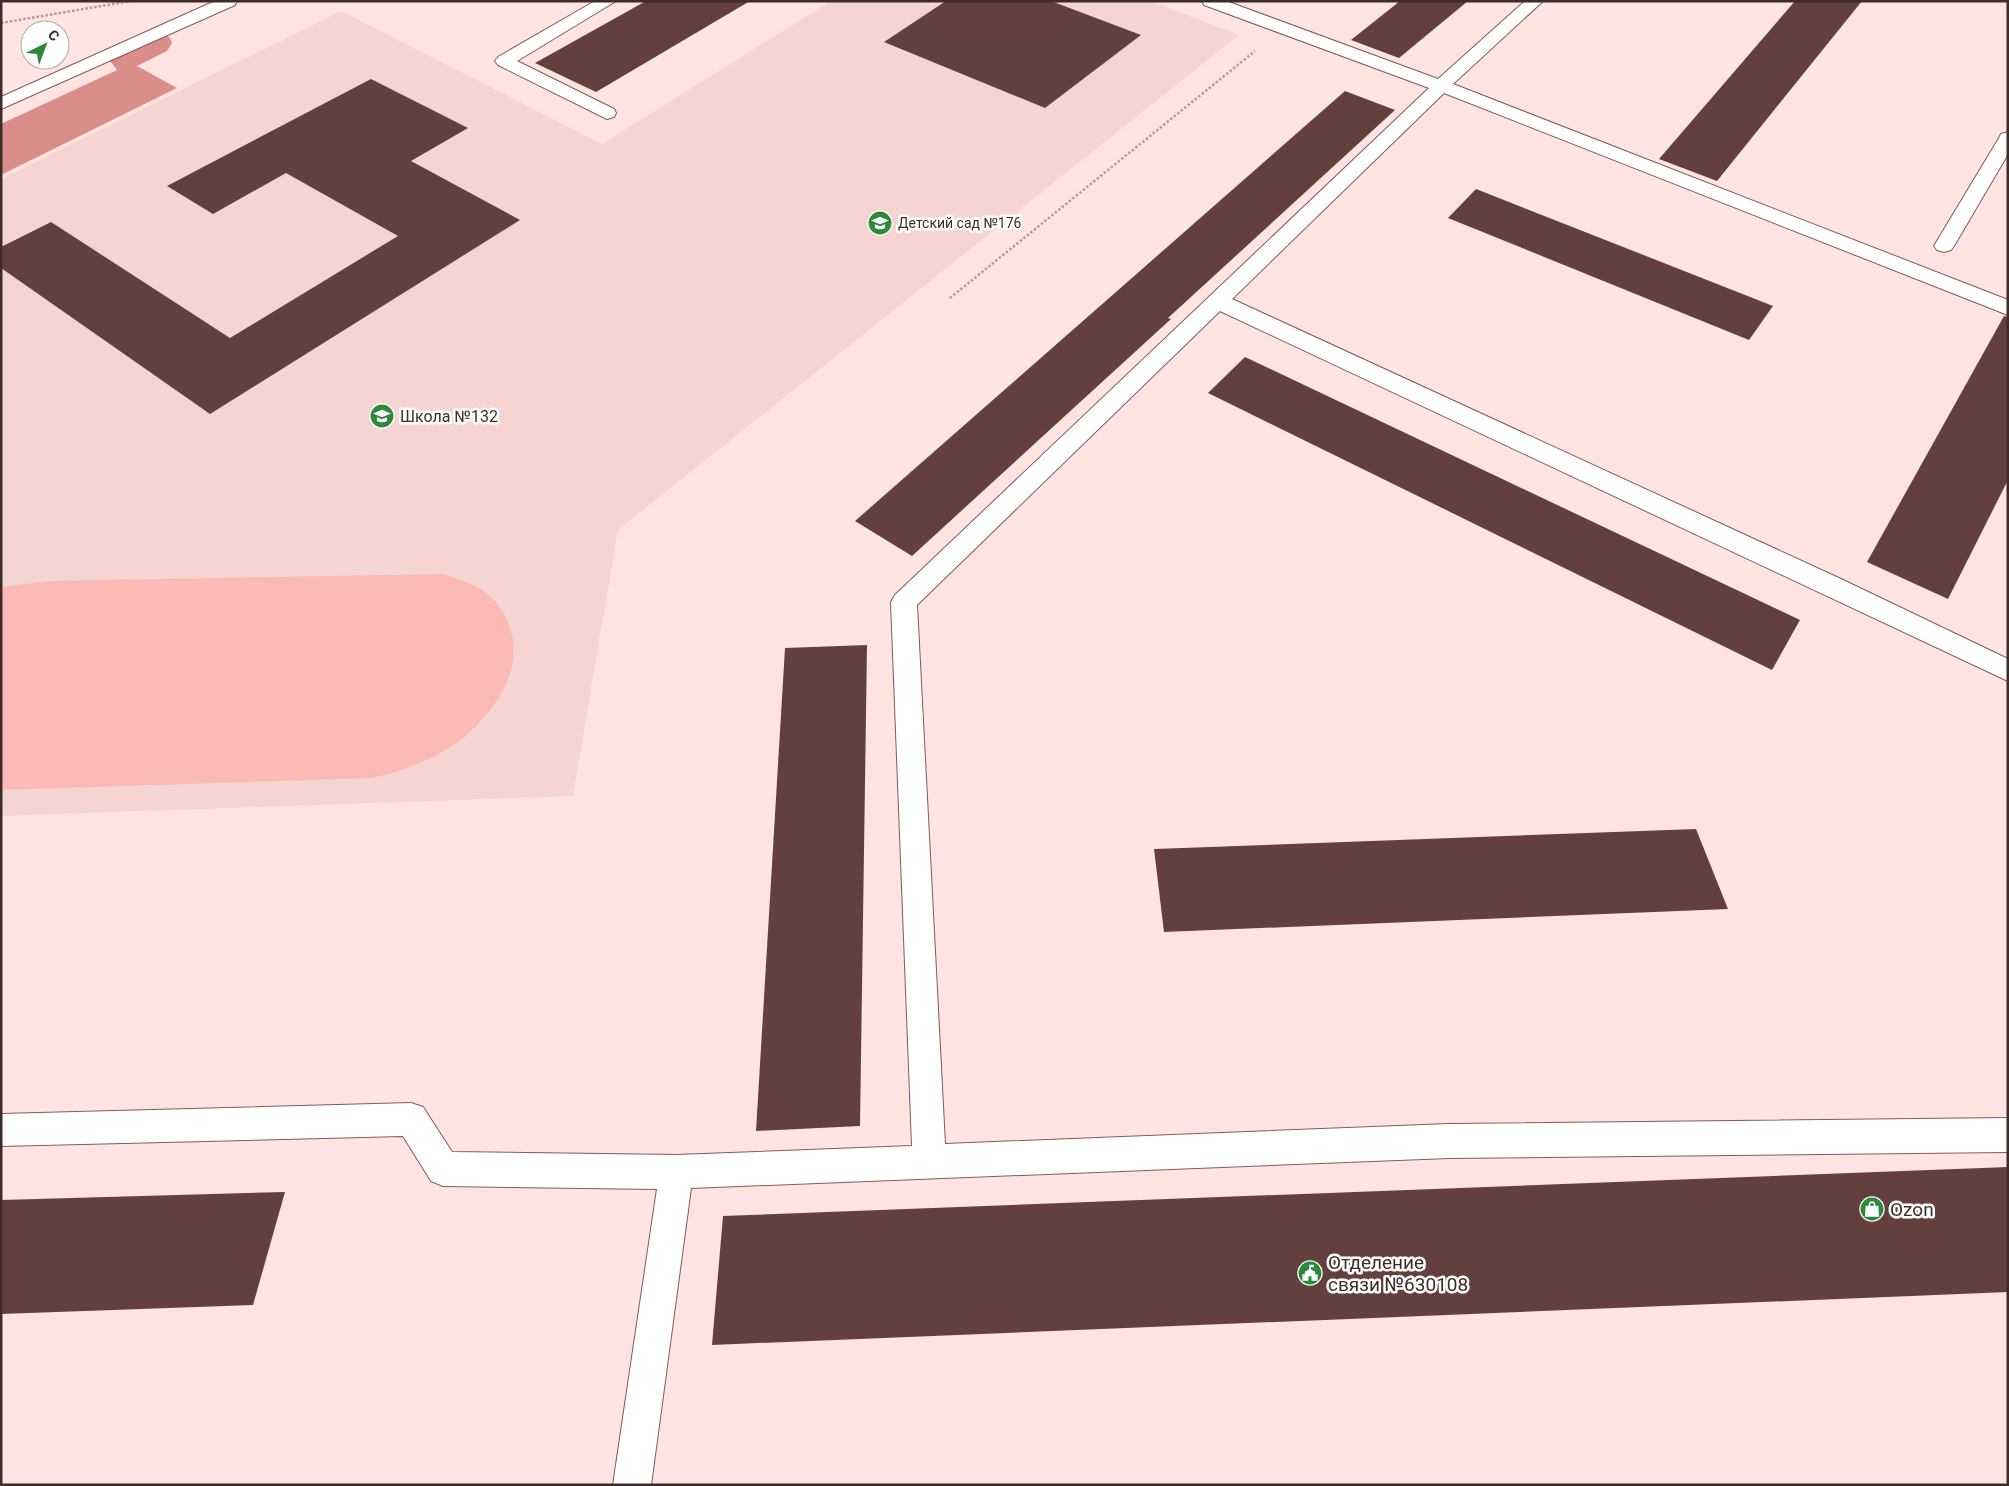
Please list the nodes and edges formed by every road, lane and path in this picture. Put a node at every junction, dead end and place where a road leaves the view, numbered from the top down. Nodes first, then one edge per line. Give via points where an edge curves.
1 (131, 1) edge
2 (229, 1) edge
3 (608, 1) edge
4 (1210, 1) edge
5 (1535, 1) edge
6 (1, 23) edge
7 (1283, 29) junction
8 (1441, 86) junction
9 (1, 104) edge
10 (608, 112) dead end
11 (2008, 138) edge
12 (1944, 246) dead end
13 (950, 298) dead end
14 (1217, 301) junction
15 (2008, 308) edge
16 (2008, 671) edge
17 (1, 1130) edge
18 (2008, 1134) edge
19 (929, 1162) junction
20 (676, 1172) junction
21 (632, 1485) edge

1 - 6 path
2 - 9 lane
3 - 10 lane via 504,61
4 - 7 lane
5 - 8 lane
7 - 8 lane
7 - 13 path
8 - 14 lane
8 - 15 lane
11 - 12 lane
14 - 16 lane
14 - 19 lane via 904,602
17 - 20 lane via 411,1119 442,1169
18 - 19 lane via 1448,1141
19 - 20 lane
20 - 21 lane

